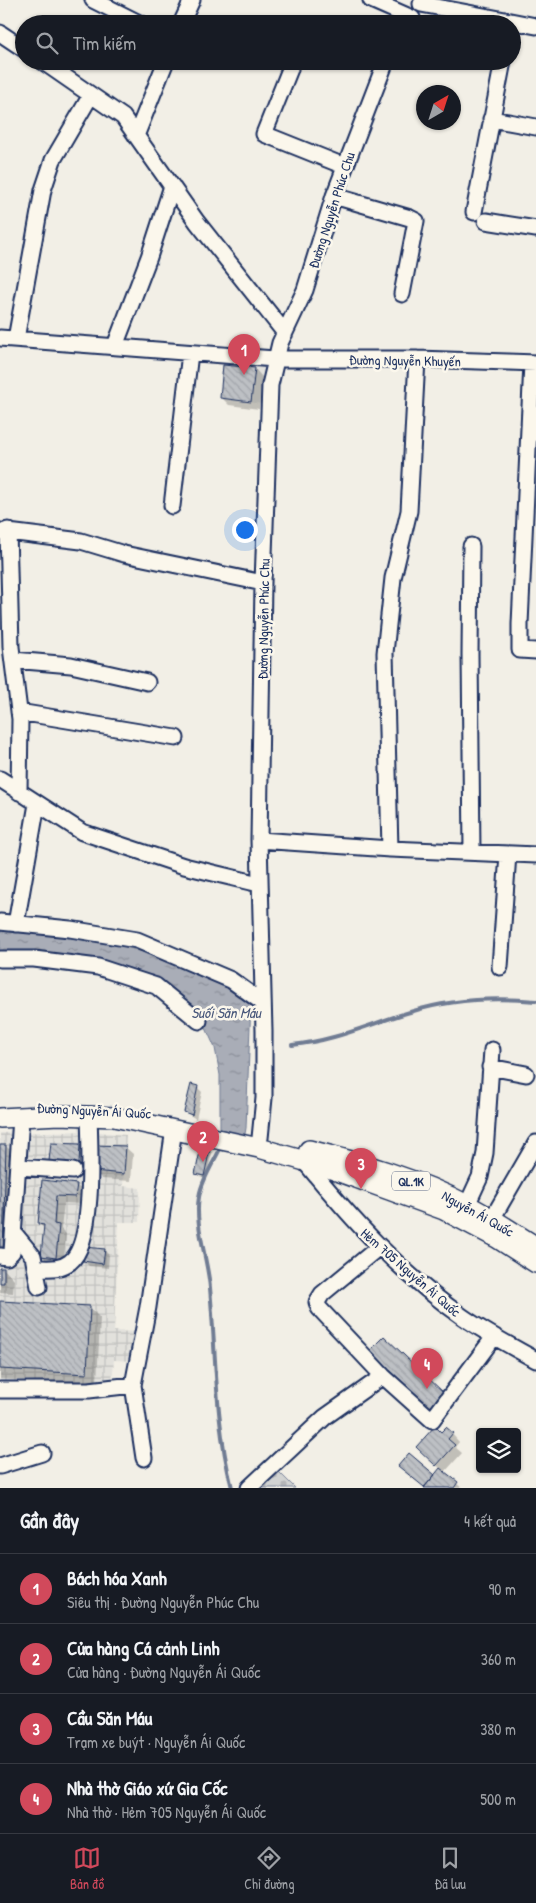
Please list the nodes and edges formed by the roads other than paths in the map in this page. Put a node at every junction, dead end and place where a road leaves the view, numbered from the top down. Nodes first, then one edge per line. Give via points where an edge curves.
1 (93, 0) edge
2 (192, 0) edge
3 (371, 0) edge
4 (423, 2) edge
5 (123, 15) edge
6 (185, 15) edge
7 (399, 15) edge
8 (414, 15) edge
9 (480, 15) edge
10 (521, 24) edge
11 (536, 26) edge
12 (0, 33) edge
13 (15, 43) edge
14 (55, 70) edge
15 (162, 70) edge
16 (290, 70) edge
17 (382, 70) edge
18 (501, 70) edge
19 (91, 95) junction
20 (491, 119) junction
21 (536, 127) edge
22 (136, 136) junction
23 (344, 166) junction
24 (172, 186) junction
25 (334, 196) junction
26 (474, 212) dead end
27 (486, 221) dead end
28 (536, 229) edge
29 (402, 294) dead end
30 (285, 333) junction
31 (0, 338) edge
32 (16, 339) junction
33 (114, 346) junction
34 (190, 353) junction
35 (275, 359) junction
36 (417, 359) junction
37 (534, 363) edge
38 (172, 506) dead end
39 (4, 531) edge
40 (471, 546) dead end
41 (263, 583) junction
42 (5, 592) edge
43 (536, 651) edge
44 (13, 660) junction
45 (147, 682) dead end
46 (19, 712) junction
47 (176, 738) dead end
48 (0, 779) edge
49 (19, 792) junction
50 (36, 804) junction
51 (260, 840) junction
52 (390, 849) junction
53 (472, 852) junction
54 (508, 854) junction
55 (536, 855) edge
56 (259, 884) junction
57 (0, 922) edge
58 (16, 924) junction
59 (0, 959) edge
60 (500, 967) dead end
61 (263, 1004) junction
62 (199, 1021) dead end
63 (492, 1050) dead end
64 (490, 1067) junction
65 (526, 1074) dead end
66 (0, 1107) edge
67 (89, 1116) junction
68 (21, 1117) junction
69 (0, 1118) edge
70 (174, 1129) junction
71 (204, 1132) junction
72 (259, 1142) junction
73 (536, 1143) edge
74 (305, 1162) junction
75 (19, 1167) junction
76 (73, 1171) dead end
77 (467, 1205) junction
78 (492, 1219) junction
79 (14, 1234) junction
80 (379, 1247) junction
81 (536, 1247) edge
82 (0, 1256) edge
83 (536, 1263) edge
84 (36, 1268) junction
85 (39, 1287) dead end
86 (494, 1337) junction
87 (536, 1360) edge
88 (383, 1376) junction
89 (133, 1386) junction
90 (0, 1390) edge
91 (42, 1453) dead end
92 (144, 1458) dead end
93 (0, 1466) edge
94 (249, 1488) edge

1 - 5 street
2 - 6 street
3 - 7 street
4 - 8 street
4 - 9 street
10 - 11 street
12 - 13 street
14 - 19 street
15 - 22 street
16 - 23 street via 264,134
17 - 23 street, Đường Nguyễn Phúc Chu
18 - 20 street
19 - 22 street via 123,117
19 - 32 street via 53,160 43,190
20 - 21 street
20 - 26 street
22 - 24 street
23 - 25 street, Đường Nguyễn Phúc Chu
24 - 30 street
24 - 33 street
25 - 29 street via 416,222
25 - 30 street, Đường Nguyễn Phúc Chu via 305,290
27 - 28 street
30 - 35 street, Đường Nguyễn Phúc Chu
31 - 32 street, Đường Nguyễn Khuyến
32 - 33 street, Đường Nguyễn Khuyến
33 - 34 street, Đường Nguyễn Khuyến
34 - 35 street, Đường Nguyễn Khuyến
34 - 38 street
35 - 36 street, Đường Nguyễn Khuyến
35 - 41 street, Đường Nguyễn Phúc Chu via 270,385
36 - 37 street, Đường Nguyễn Khuyến
36 - 52 street via 409,511 393,578 385,653
37 - 43 street via 520,650
39 - 41 street via 81,541 124,554
39 - 42 street
40 - 53 street
41 - 51 street, Đường Nguyễn Phúc Chu
42 - 44 street
44 - 45 street via 71,665
44 - 46 street
46 - 47 street
46 - 49 street
48 - 49 street
49 - 50 street
50 - 56 street via 69,825 105,841 190,868
50 - 58 street
51 - 52 street
51 - 56 street, Đường Nguyễn Phúc Chu
52 - 53 street
53 - 54 street
54 - 55 street
54 - 60 street
56 - 61 street, Đường Nguyễn Phúc Chu
57 - 58 street
58 - 61 street via 137,940 231,980
59 - 62 street via 34,959 98,967 156,986
61 - 72 street, Đường Nguyễn Phúc Chu via 264,1077
63 - 64 street
64 - 65 street
64 - 77 street via 484,1160
66 - 71 main road, Đường Nguyễn Ái Quốc / QL.1K via 132,1109 166,1114
67 - 68 main road, Đường Nguyễn Ái Quốc / QL.1K
67 - 70 main road, Đường Nguyễn Ái Quốc / QL.1K
67 - 84 street via 88,1206 82,1240 72,1261 54,1268
68 - 69 main road, Đường Nguyễn Ái Quốc / QL.1K
68 - 75 street
70 - 71 main road, Đường Nguyễn Ái Quốc / QL.1K
70 - 89 street
71 - 72 main road, Đường Nguyễn Ái Quốc / QL.1K
72 - 74 main road, Đường Nguyễn Ái Quốc / QL.1K
72 - 77 main road, Nguyễn Ái Quốc / QL.1K via 344,1159
73 - 78 street
74 - 80 street, Hẻm 705 Nguyễn Ái Quốc
74 - 83 main road, Nguyễn Ái Quốc / QL.1K via 398,1191 444,1210
75 - 76 street
75 - 79 street
77 - 78 main road, Nguyễn Ái Quốc / QL.1K
78 - 81 main road, Nguyễn Ái Quốc / QL.1K
79 - 82 street via 12,1252 7,1257
79 - 84 street via 33,1256
80 - 86 street, Hẻm 705 Nguyễn Ái Quốc via 446,1305
80 - 88 street via 322,1294 318,1302 319,1308
84 - 85 street
86 - 87 street, Hẻm 705 Nguyễn Ái Quốc
86 - 88 street via 432,1420
88 - 94 street via 325,1417
89 - 90 street via 89,1390
89 - 92 street
91 - 93 street

